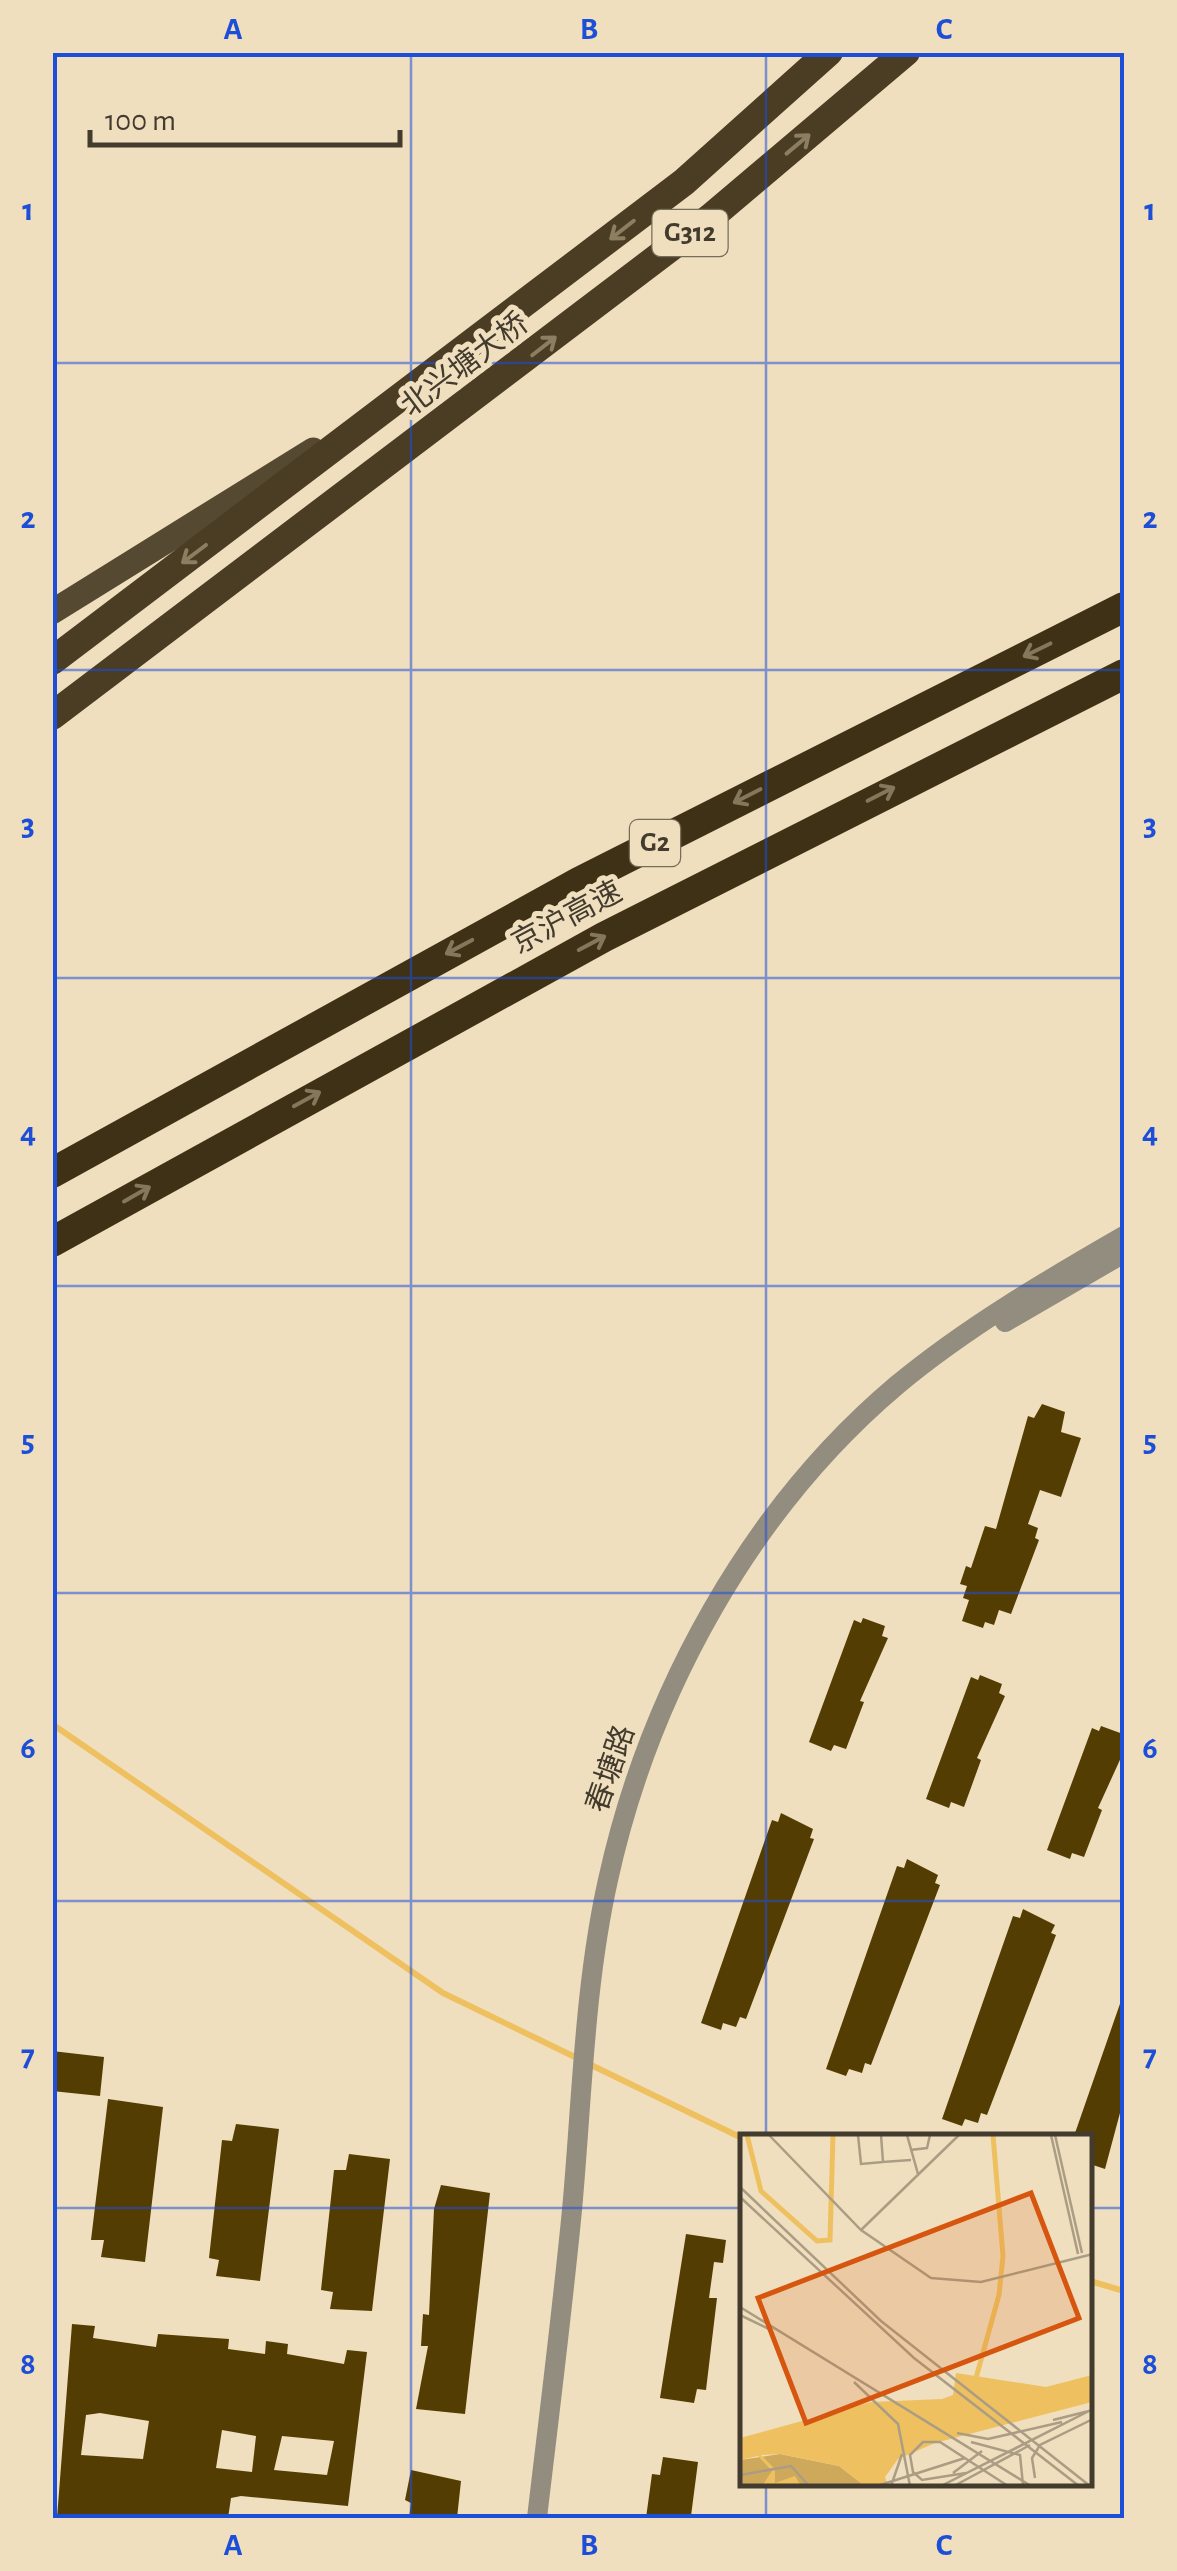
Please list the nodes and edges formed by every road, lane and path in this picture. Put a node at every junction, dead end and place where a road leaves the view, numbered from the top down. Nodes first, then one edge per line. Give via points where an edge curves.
1 (829, 52) edge
2 (906, 52) edge
3 (440, 370) junction
4 (466, 406) junction
5 (1124, 607) edge
6 (52, 612) edge
7 (52, 660) edge
8 (1124, 674) edge
9 (52, 716) edge
10 (52, 734) edge
11 (52, 1173) edge
12 (1124, 1236) edge
13 (52, 1242) edge
14 (1124, 1253) edge
15 (594, 2034) junction
16 (587, 2107) junction
17 (537, 2518) edge
18 (550, 2518) edge

1 -> 3 highway, 北兴塘大桥 / G312 via 684,182
4 -> 2 highway, 北兴塘大桥 / G312 via 711,217
3 - 6 main road
3 -> 7 highway, 北兴塘大桥 / G312
4 - 9 highway, 北兴塘大桥 / G312
4 - 10 highway
5 -> 11 highway, 京沪高速 / G2 via 596,873
13 -> 8 highway, 京沪高速 / G2 via 604,936
12 - 15 street, 春塘路 via 1035,1287 895,1387 800,1486 734,1574 679,1676 622,1822 601,1919
14 - 15 street, 春塘路 via 976,1339 912,1385 806,1495 744,1576 664,1734 633,1825
15 - 16 street, 春塘路
16 - 17 street, 春塘路
16 - 18 street, 春塘路

